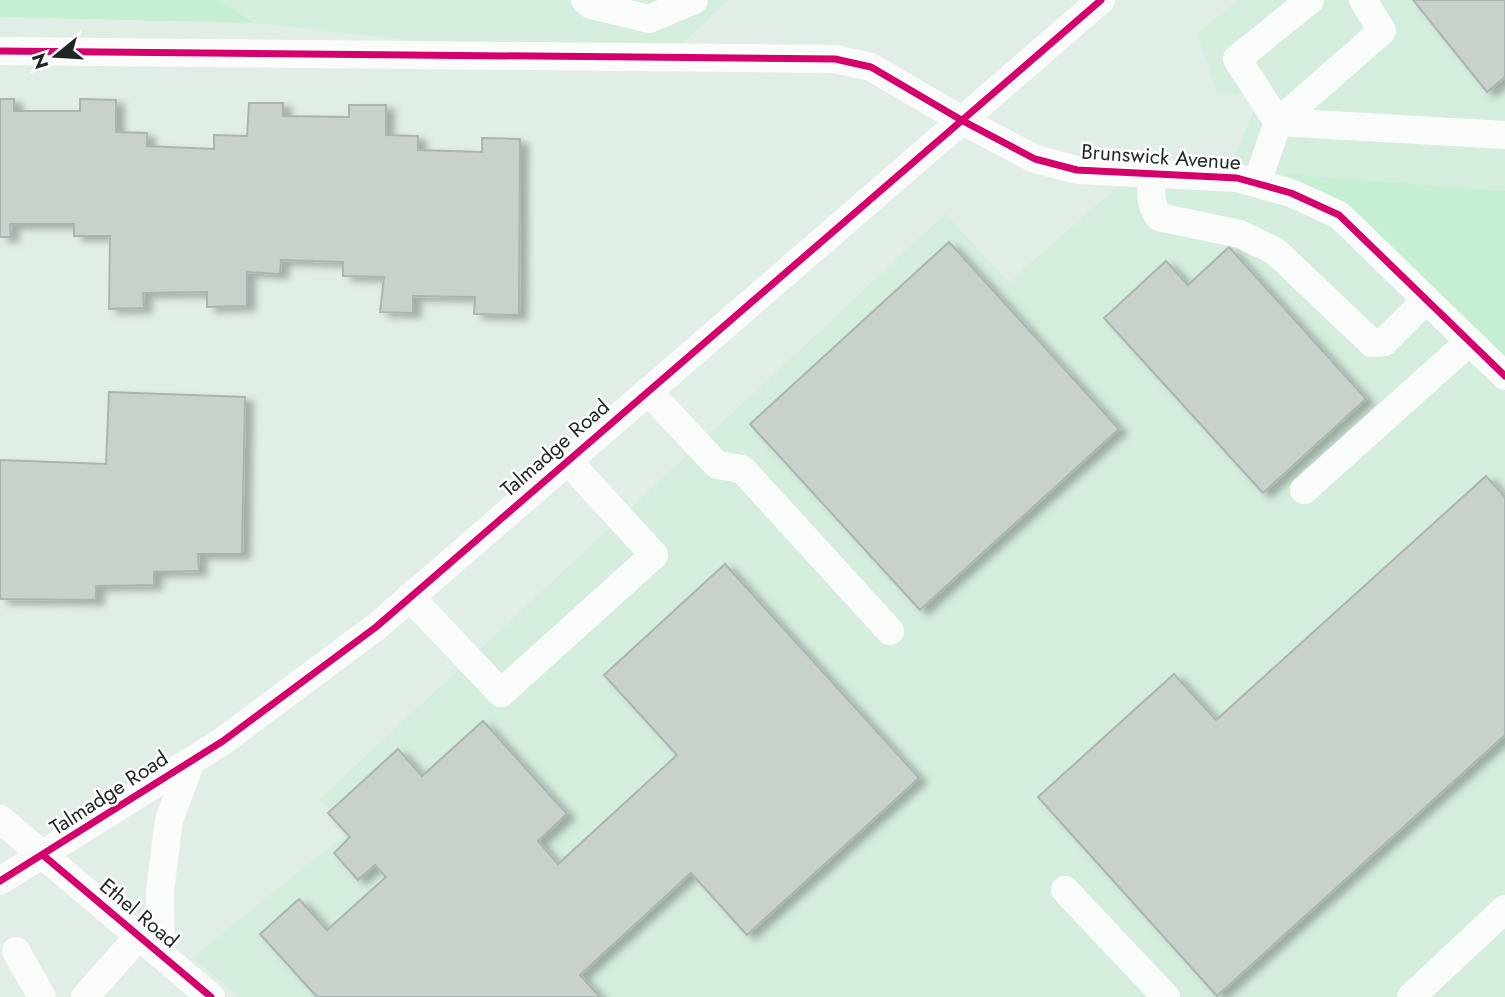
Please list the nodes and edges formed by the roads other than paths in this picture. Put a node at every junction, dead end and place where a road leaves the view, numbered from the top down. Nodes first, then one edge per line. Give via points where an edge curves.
1 (585, 0) edge
2 (694, 0) edge
3 (1310, 0) edge
4 (1363, 0) edge
5 (1092, 2) edge
6 (0, 51) edge
7 (963, 121) junction
8 (1278, 122) junction
9 (1502, 133) edge
10 (1152, 173) junction
11 (1257, 183) junction
12 (1426, 300) junction
13 (1469, 342) junction
14 (1505, 376) edge
15 (648, 391) junction
16 (568, 460) junction
17 (1304, 489) dead end
18 (410, 597) junction
19 (890, 631) dead end
20 (191, 761) junction
21 (0, 820) edge
22 (44, 856) junction
23 (0, 881) edge
24 (1065, 890) dead end
25 (1505, 909) edge
26 (138, 937) junction
27 (16, 951) dead end
28 (161, 955) junction
29 (42, 997) edge
30 (85, 997) edge
31 (211, 997) edge
32 (1166, 997) edge
33 (1411, 997) edge

1 - 2 street via 649,19
3 - 8 street via 1237,59
4 - 8 street via 1382,31
5 - 7 street, Talmadge Road
6 - 7 street, Brunswick Avenue via 835,59 871,67
7 - 10 street, Brunswick Avenue via 1035,159 1077,170
7 - 15 street, Talmadge Road
8 - 9 street
8 - 11 street
10 - 11 street, Brunswick Avenue
10 - 12 street via 1151,197 1159,217 1240,234 1275,251 1372,342 1384,342
11 - 12 street, Brunswick Avenue via 1339,215
12 - 13 street, Brunswick Avenue
13 - 14 street, Brunswick Avenue
13 - 17 street
15 - 16 street, Talmadge Road
15 - 19 street via 717,465 741,469
16 - 18 street, Talmadge Road
16 - 18 street via 654,555 501,693
18 - 20 street, Talmadge Road via 376,627
20 - 22 street, Talmadge Road
20 - 28 street via 169,820 160,891
21 - 22 street, Ethel Road
22 - 23 street, Talmadge Road
22 - 26 street, Ethel Road
24 - 32 street
25 - 33 street
26 - 28 street, Ethel Road
26 - 30 street
27 - 29 street
28 - 31 street, Ethel Road

